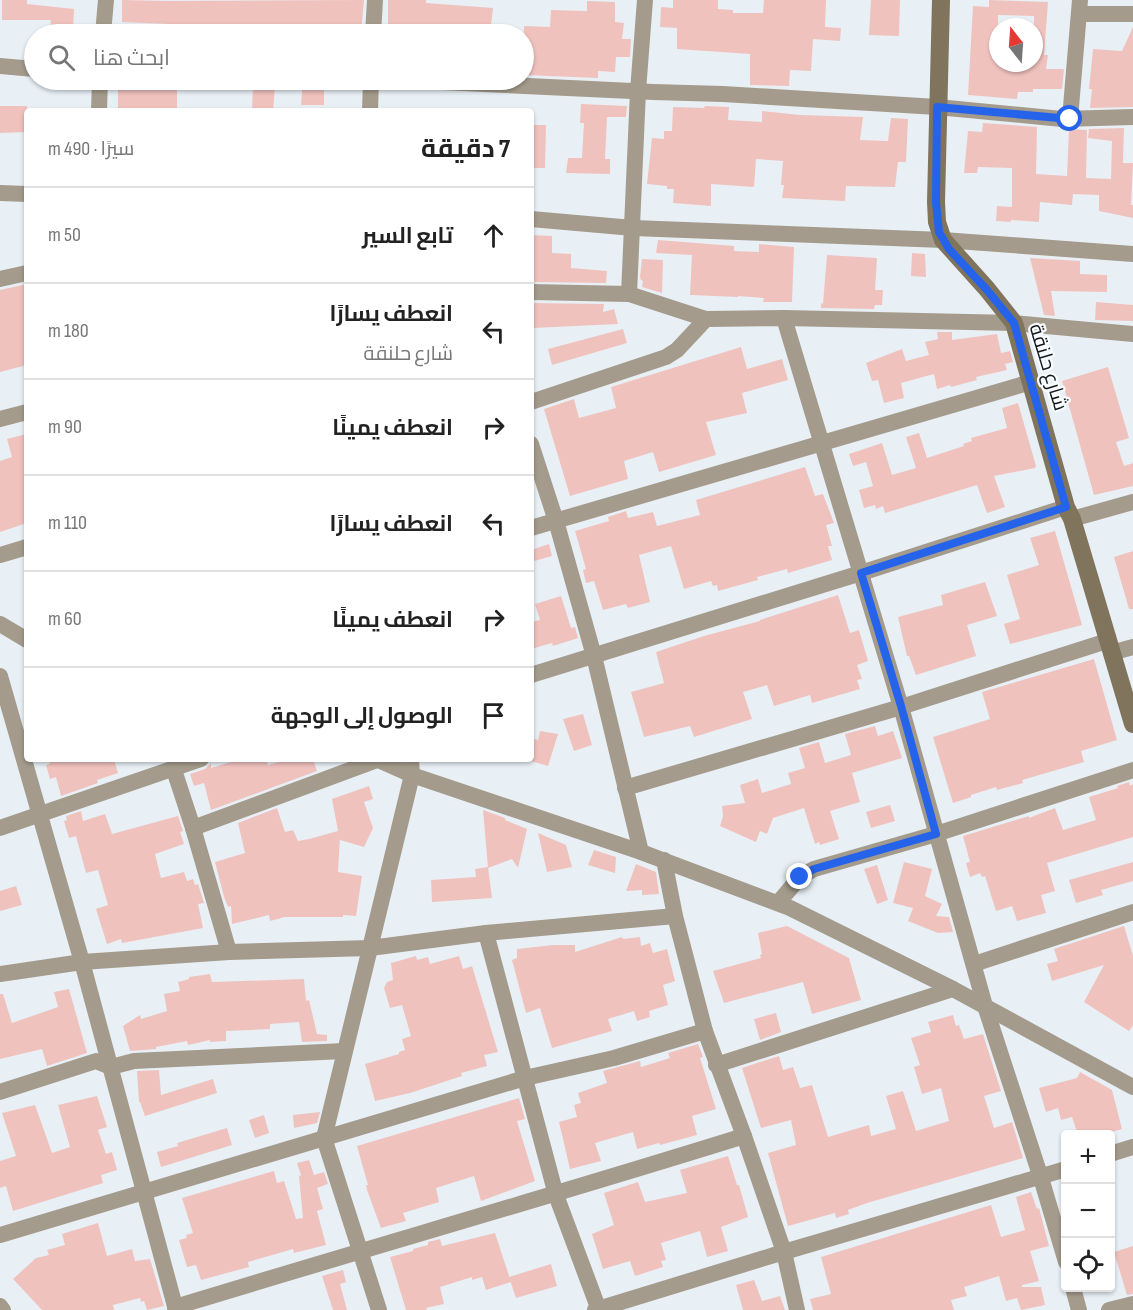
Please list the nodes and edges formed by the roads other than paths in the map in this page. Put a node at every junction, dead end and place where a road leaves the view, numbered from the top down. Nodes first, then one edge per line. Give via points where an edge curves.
1 (106, 0) edge
2 (375, 0) edge
3 (645, 0) edge
4 (941, 0) edge
5 (1079, 7) edge
6 (1133, 14) edge
7 (104, 24) edge
8 (374, 24) edge
9 (0, 66) edge
10 (24, 68) edge
11 (534, 86) edge
12 (100, 90) edge
13 (371, 90) edge
14 (638, 91) junction
15 (937, 107) junction
16 (99, 108) edge
17 (370, 108) edge
18 (1133, 117) edge
19 (1070, 119) junction
20 (0, 193) edge
21 (24, 194) edge
22 (534, 219) edge
23 (633, 228) junction
24 (943, 240) junction
25 (1133, 254) edge
26 (24, 274) edge
27 (0, 279) edge
28 (534, 292) edge
29 (629, 294) junction
30 (784, 318) junction
31 (706, 319) junction
32 (1014, 323) junction
33 (1133, 334) edge
34 (1031, 382) junction
35 (534, 401) edge
36 (24, 412) edge
37 (0, 419) edge
38 (823, 442) junction
39 (534, 453) edge
40 (1133, 501) edge
41 (1069, 513) junction
42 (556, 521) junction
43 (534, 527) edge
44 (24, 548) edge
45 (0, 555) edge
46 (861, 573) junction
47 (0, 624) edge
48 (24, 638) edge
49 (1109, 647) junction
50 (1133, 647) edge
51 (594, 656) junction
52 (534, 674) edge
53 (2, 688) edge
54 (901, 706) junction
55 (1133, 724) edge
56 (194, 762) edge
57 (368, 762) edge
58 (389, 762) edge
59 (411, 767) edge
60 (174, 770) junction
61 (1133, 770) edge
62 (625, 788) junction
63 (39, 815) junction
64 (0, 828) edge
65 (193, 828) junction
66 (936, 834) junction
67 (641, 852) junction
68 (664, 860) junction
69 (778, 903) junction
70 (1133, 912) edge
71 (675, 916) junction
72 (486, 933) junction
73 (370, 948) junction
74 (229, 952) junction
75 (82, 962) junction
76 (974, 963) junction
77 (0, 974) edge
78 (953, 989) junction
79 (985, 1006) junction
80 (705, 1031) junction
81 (344, 1051) junction
82 (716, 1065) junction
83 (111, 1067) junction
84 (525, 1078) junction
85 (1133, 1087) edge
86 (0, 1092) edge
87 (744, 1136) junction
88 (324, 1138) junction
89 (1133, 1147) edge
90 (1115, 1152) edge
91 (1061, 1170) edge
92 (1041, 1178) junction
93 (145, 1192) junction
94 (556, 1195) junction
95 (0, 1234) edge
96 (1061, 1248) edge
97 (360, 1251) junction
98 (784, 1252) junction
99 (1074, 1292) edge
100 (1133, 1304) edge
101 (175, 1309) edge
102 (379, 1310) edge
103 (598, 1310) edge
104 (797, 1310) edge
105 (1079, 1310) edge
106 (1109, 1310) edge

1 - 7 street
2 - 8 street
3 - 14 street
4 - 15 street, شارع حلنقة
5 - 6 street
5 - 19 street
9 - 10 street
11 - 14 street
12 - 16 street
13 - 17 street
14 - 15 street
14 - 23 street
15 - 19 street
15 - 24 street, شارع حلنقة via 936,202
18 - 19 street
20 - 21 street
22 - 23 street
23 - 24 street
23 - 29 street
24 - 25 street
24 - 32 street, شارع حلنقة
26 - 27 street
28 - 29 street
29 - 31 street
30 - 31 street
30 - 32 street
30 - 38 street
31 - 35 street via 666,357
32 - 33 street
32 - 34 street, شارع حلنقة
34 - 38 street
34 - 41 street, شارع حلنقة
36 - 37 street
38 - 42 street
38 - 46 street
39 - 42 street
40 - 41 street
41 - 46 street
41 - 49 street, شارع حلنقة
42 - 43 street
42 - 51 street
44 - 45 street
46 - 51 street
46 - 54 street
47 - 48 street
49 - 50 street
49 - 54 street
49 - 55 street, شارع حلنقة
51 - 52 street
51 - 62 street
53 - 63 street
54 - 62 street
54 - 66 street
56 - 60 street
57 - 65 street
58 - 59 street
59 - 67 street
59 - 73 street
60 - 63 street
60 - 65 street
61 - 66 street
62 - 67 street
63 - 64 street
63 - 75 street
65 - 74 street
66 - 69 street via 806,872
66 - 76 street
67 - 68 street
68 - 69 street
68 - 71 street
69 - 78 street
70 - 76 street
71 - 72 street
71 - 80 street
72 - 73 street
72 - 84 street
73 - 74 street
73 - 81 street
74 - 75 street
75 - 77 street
75 - 83 street
76 - 79 street
78 - 79 street
78 - 82 street
79 - 85 street
79 - 92 street
80 - 82 street
80 - 84 street via 614,1058
81 - 83 street via 134,1061
81 - 88 street
82 - 87 street
83 - 86 street via 96,1061
83 - 93 street
84 - 88 street
84 - 94 street
87 - 94 street
87 - 98 street
88 - 93 street
88 - 97 street
89 - 90 street
91 - 92 street
92 - 96 street
92 - 98 street
93 - 95 street
93 - 101 street
94 - 97 street
94 - 103 street
97 - 101 street
97 - 102 street
98 - 103 street
98 - 104 street
99 - 105 street
100 - 106 street

